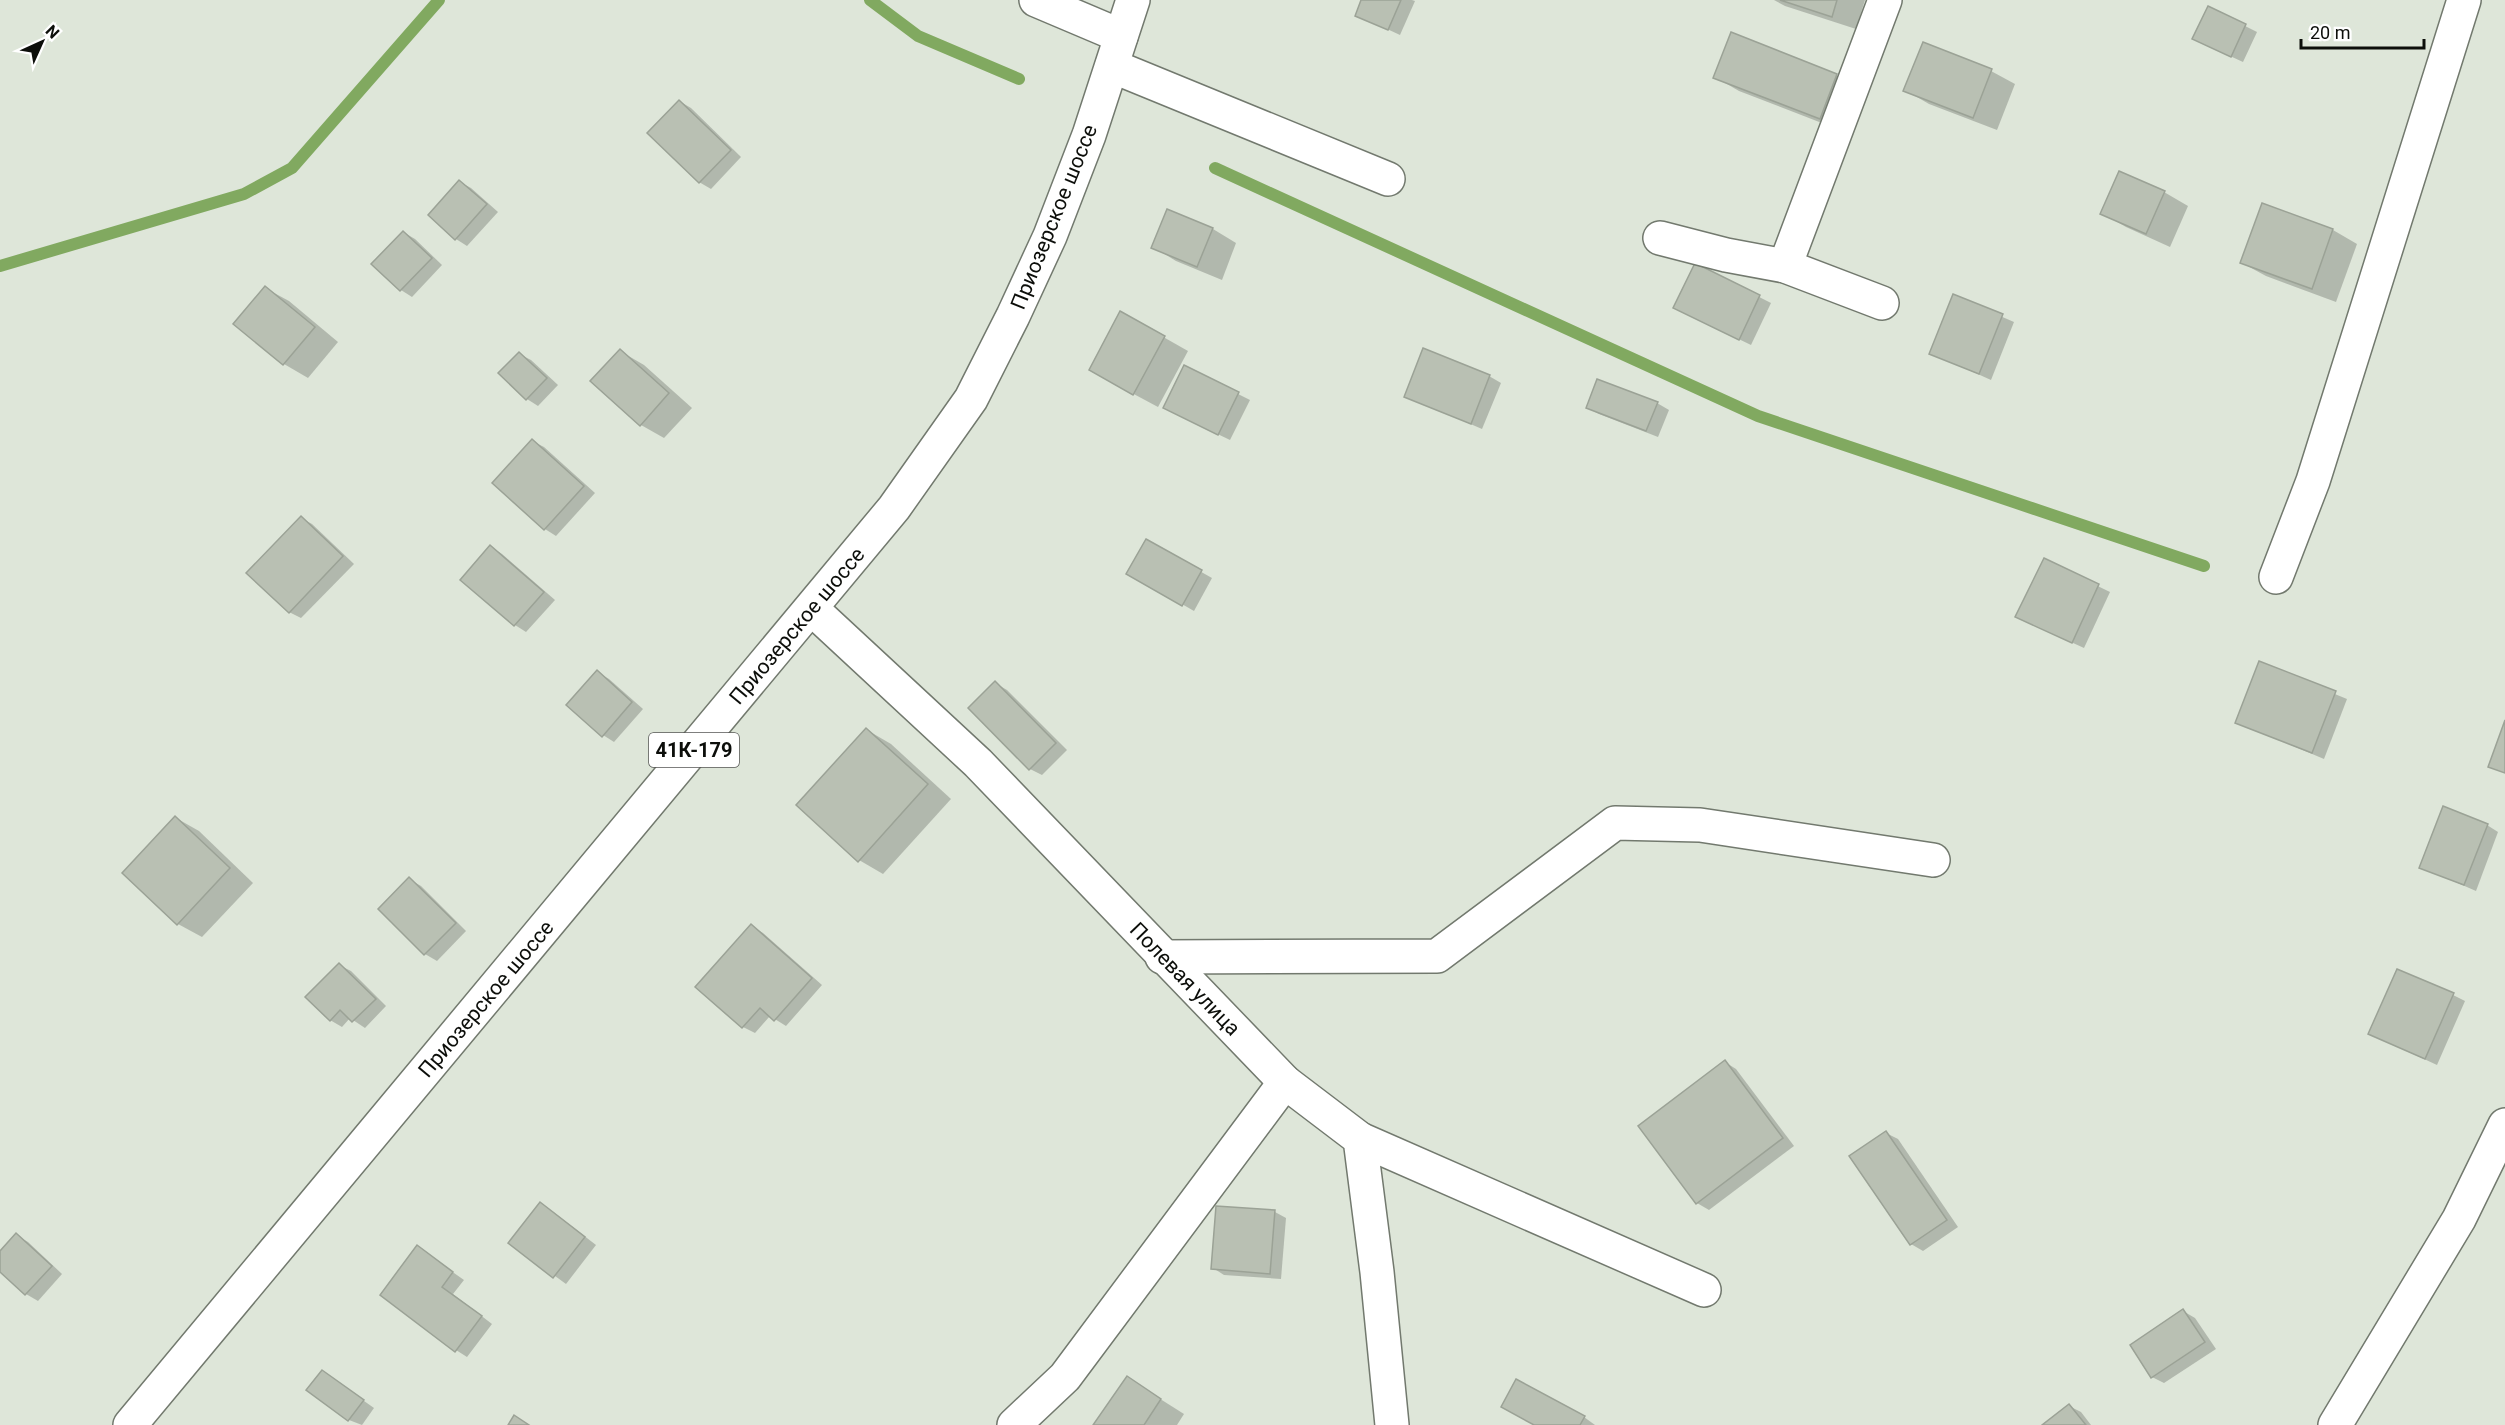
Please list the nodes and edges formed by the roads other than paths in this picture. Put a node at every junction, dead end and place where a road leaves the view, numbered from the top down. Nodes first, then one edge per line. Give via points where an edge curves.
1 (1036, 0) edge
2 (1133, 0) edge
3 (1885, 0) edge
4 (2464, 0) edge
5 (1116, 51) junction
6 (1388, 179) dead end
7 (1660, 238) dead end
8 (1785, 266) junction
9 (1882, 303) dead end
10 (2276, 577) dead end
11 (812, 609) junction
12 (1933, 860) dead end
13 (1162, 957) junction
14 (1285, 1082) junction
15 (2505, 1125) edge
16 (1360, 1139) junction
17 (1704, 1290) dead end
18 (130, 1425) edge
19 (1014, 1425) edge
20 (1392, 1425) edge
21 (2335, 1425) edge

1 - 5 street
2 - 5 street, Приозерское шоссе / 41К-179
3 - 8 street
4 - 10 street via 2313,481
5 - 6 street
5 - 11 street, Приозерское шоссе / 41К-179 via 1050,236 971,399 894,508
7 - 8 street
8 - 9 street
11 - 13 street, Полевая улица via 978,763
11 - 18 street, Приозерское шоссе / 41К-179
12 - 13 street via 1700,825 1615,822 1437,956
13 - 14 street, Полевая улица
14 - 16 street, Полевая улица
14 - 19 street via 1065,1377
15 - 21 street via 2459,1219
16 - 17 street, Полевая улица
16 - 20 street

